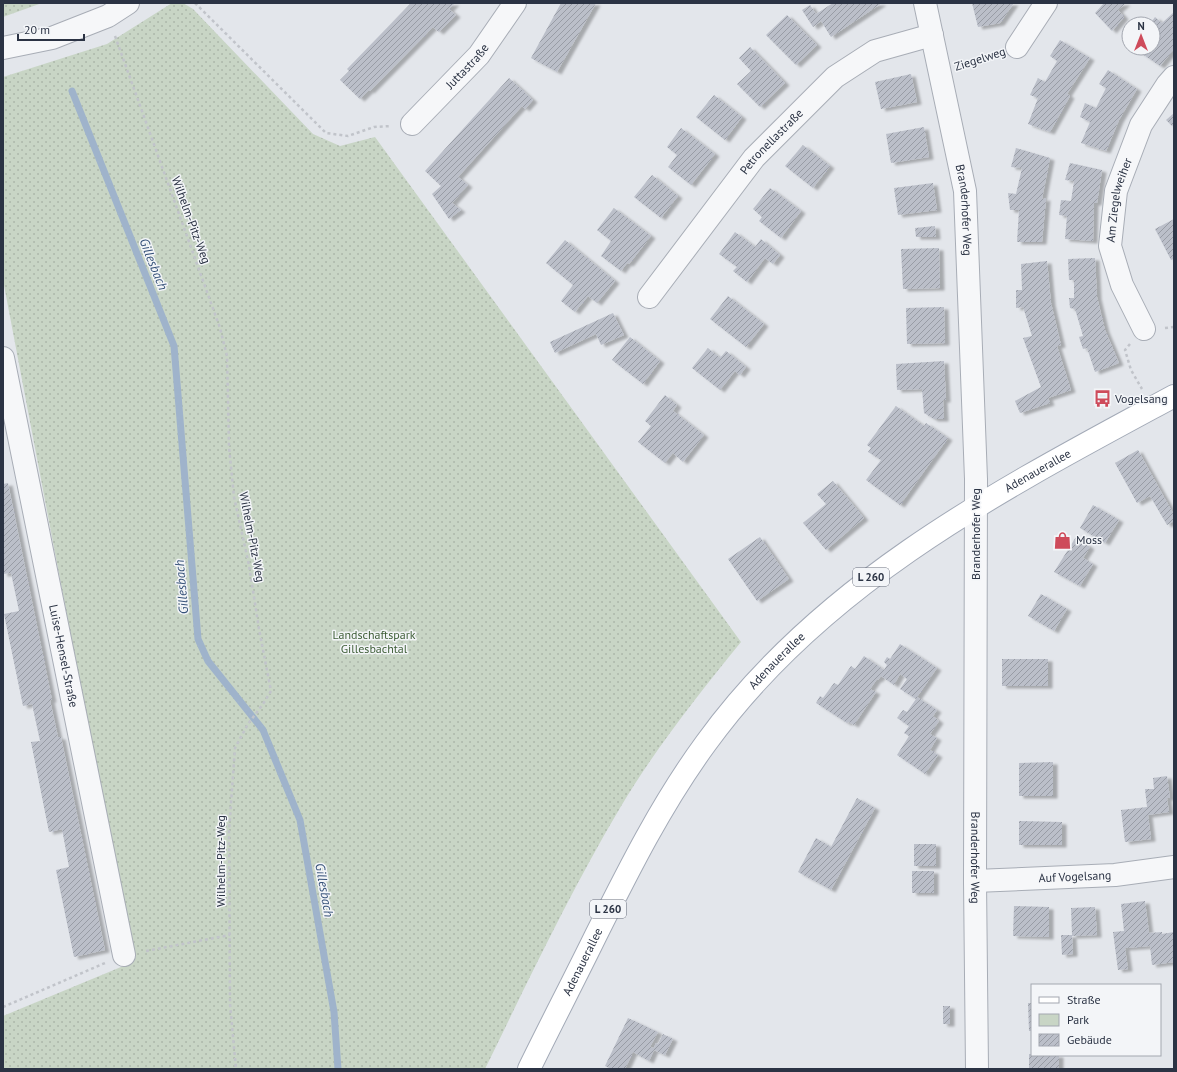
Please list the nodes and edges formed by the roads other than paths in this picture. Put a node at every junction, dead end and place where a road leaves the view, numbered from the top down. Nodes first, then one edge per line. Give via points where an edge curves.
1 (128, 3) edge
2 (516, 3) edge
3 (925, 3) edge
4 (1046, 3) edge
5 (932, 35) junction
6 (1017, 47) road end
7 (3, 48) edge
8 (1174, 77) edge
9 (412, 124) road end
10 (649, 297) dead end
11 (1144, 329) road end
12 (3, 358) edge
13 (1174, 396) edge
14 (976, 507) junction
15 (1174, 867) edge
16 (975, 881) junction
17 (124, 955) dead end
18 (529, 1069) edge
19 (977, 1069) edge

1 - 7 street via 108,16 52,38
2 - 9 street, Juttastraße via 479,55
3 - 5 street, Branderhofer Weg
4 - 6 street, Ziegelweg
5 - 10 street, Petronellastraße via 875,51 835,77 754,158
5 - 14 street, Branderhofer Weg via 965,191
8 - 11 street, Am Ziegelweiher via 1141,125 1116,191 1110,246 1122,285
12 - 17 street, Luise-Hensel-Straße
13 - 14 main road, Adenauerallee / L 260
14 - 16 street, Branderhofer Weg
14 - 18 main road, Adenauerallee / L 260 via 888,564 842,600 776,660 713,734 664,805 633,860
15 - 16 street, Auf Vogelsang via 1115,875
16 - 19 street, Branderhofer Weg

